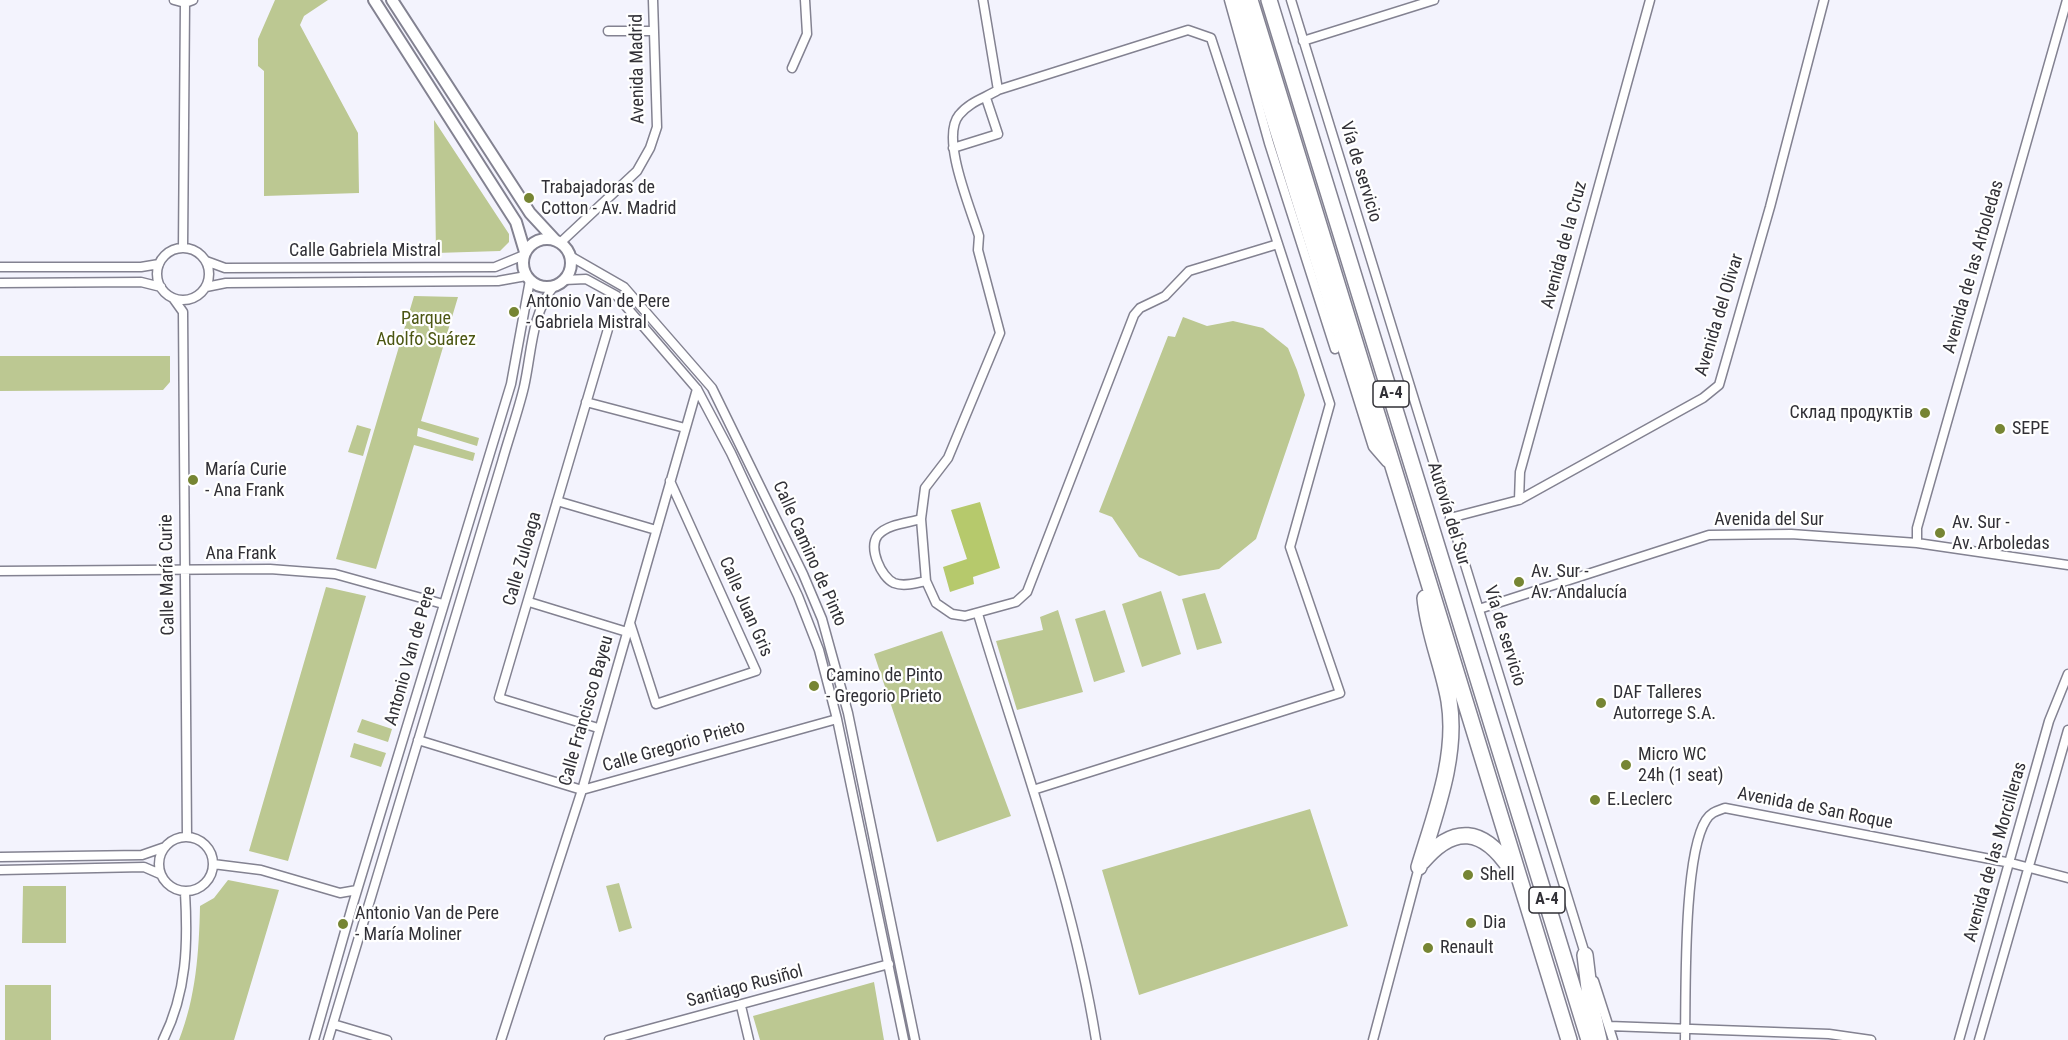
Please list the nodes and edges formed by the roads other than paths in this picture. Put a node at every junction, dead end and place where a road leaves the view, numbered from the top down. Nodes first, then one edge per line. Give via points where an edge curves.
1 (174, 0) edge
2 (374, 0) edge
3 (392, 0) edge
4 (653, 0) edge
5 (805, 0) edge
6 (983, 0) edge
7 (1229, 0) edge
8 (1237, 0) edge
9 (1250, 0) edge
10 (1269, 0) edge
11 (1291, 0) edge
12 (1434, 0) edge
13 (1650, 0) edge
14 (1824, 0) edge
15 (2067, 0) edge
16 (189, 1) edge
17 (654, 30) junction
18 (608, 31) dead end
19 (1303, 41) junction
20 (792, 68) dead end
21 (998, 90) junction
22 (986, 98) junction
23 (953, 148) junction
24 (557, 242) junction
25 (1278, 244) junction
26 (183, 248) junction
27 (525, 253) junction
28 (570, 256) junction
29 (206, 261) junction
30 (159, 264) junction
31 (0, 267) edge
32 (528, 278) junction
33 (564, 280) junction
34 (0, 283) edge
35 (554, 286) junction
36 (161, 287) junction
37 (206, 287) junction
38 (173, 298) junction
39 (192, 299) junction
40 (183, 312) junction
41 (608, 329) dead end
42 (1335, 349) joint
43 (696, 388) junction
44 (586, 402) junction
45 (685, 428) junction
46 (1376, 445) junction
47 (1393, 465) junction
48 (670, 481) junction
49 (1519, 500) junction
50 (557, 501) junction
51 (1450, 518) junction
52 (921, 519) junction
53 (656, 530) junction
54 (1917, 543) junction
55 (1421, 564) junction
56 (2068, 565) edge
57 (185, 570) junction
58 (0, 571) edge
59 (926, 581) junction
60 (529, 602) junction
61 (443, 604) junction
62 (1479, 609) junction
63 (978, 614) junction
64 (628, 627) junction
65 (2068, 674) edge
66 (837, 719) junction
67 (598, 728) junction
68 (2068, 730) edge
69 (418, 740) junction
70 (582, 790) junction
71 (1033, 790) junction
72 (187, 837) junction
73 (165, 847) junction
74 (0, 857) edge
75 (2011, 863) junction
76 (213, 864) junction
77 (1419, 867) junction
78 (2028, 868) junction
79 (0, 870) edge
80 (160, 874) junction
81 (2068, 878) edge
82 (1520, 882) junction
83 (357, 890) junction
84 (184, 892) junction
85 (339, 893) junction
86 (352, 907) junction
87 (1586, 955) junction
88 (889, 964) junction
89 (741, 1006) junction
90 (333, 1024) junction
91 (1609, 1026) junction
92 (1685, 1035) edge
93 (635, 1037) edge
94 (164, 1040) edge
95 (314, 1040) edge
96 (328, 1040) edge
97 (387, 1040) edge
98 (501, 1040) edge
99 (609, 1040) edge
100 (749, 1040) edge
101 (904, 1040) edge
102 (915, 1040) edge
103 (1096, 1040) edge
104 (1373, 1040) edge
105 (1569, 1040) edge
106 (1589, 1040) edge
107 (1599, 1040) edge
108 (1613, 1040) edge
109 (1871, 1040) edge
110 (1959, 1040) edge
111 (1979, 1040) edge

1 - 16 street
2 - 27 street via 516,222
3 - 24 street via 530,213
4 - 17 street, Avenida Madrid
5 - 20 street via 807,34
6 - 21 street
7 - 42 street via 1269,143
8 - 46 highway
9 - 47 highway, A-4
10 - 106 highway, Autovía del Sur / A-4
11 - 19 street, Vía de servicio
12 - 19 street
13 - 49 street, Avenida de la Cruz via 1520,472
14 - 49 street, Avenida del Olivar via 1719,385 1703,398
15 - 54 street, Avenida de las Arboledas via 1920,516
16 - 26 street
17 - 18 street
17 - 24 street, Avenida Madrid via 657,127 650,148 637,171
19 - 51 street, Vía de servicio
21 - 22 street
21 - 25 street via 1188,30 1211,38
22 - 23 street via 970,104 958,116 952,131
22 - 23 street via 998,134
23 - 52 street via 979,236 978,250 1000,333 948,458 925,488
24 - 27 street via 541,240
24 - 28 street
25 - 63 street via 1190,271 1165,296 1134,315 1026,592 1016,602
25 - 71 street via 1330,404 1290,547 1340,693
26 - 29 street via 198,253
26 - 30 street via 169,253
27 - 29 street, Calle Gabriela Mistral via 495,267 225,268
27 - 32 street via 522,265
28 - 33 street via 570,269
28 - 102 street, Calle Camino de Pinto via 624,287 712,388 803,574 822,619 848,713
29 - 37 street via 210,275
30 - 31 street
30 - 36 street
32 - 35 street via 539,286
32 - 37 street, Calle Gabriela Mistral via 226,283
32 - 61 street, Antonio Van de Pere via 511,384
33 - 35 street
33 - 43 street, Calle Camino de Pinto via 586,279 617,296
34 - 36 street via 141,282
35 - 69 street, Antonio Van de Pere via 538,312 521,398
36 - 38 street
37 - 39 street
38 - 39 street
38 - 40 street
39 - 40 street
40 - 57 street, Calle María Curie
41 - 44 street, Calle Zuloaga
42 - 46 highway
43 - 45 street, Calle Francisco Bayeu
43 - 66 street, Calle Camino de Pinto via 798,596 819,650
44 - 45 street
44 - 50 street, Calle Zuloaga
45 - 48 street, Calle Francisco Bayeu
46 - 47 highway
47 - 55 highway, A-4
48 - 53 street, Calle Francisco Bayeu
48 - 64 street, Calle Juan Gris via 756,671 656,704
49 - 51 street, Avenida del Olivar
50 - 53 street
50 - 60 street, Calle Zuloaga
51 - 62 street, Vía de servicio
52 - 59 street
52 - 59 street via 879,534 873,554 890,580 904,584
53 - 64 street, Calle Francisco Bayeu
54 - 56 street, Avenida del Sur
54 - 62 street, Avenida del Sur via 1791,534 1709,535
55 - 77 highway via 1427,619 1443,674 1451,725 1444,778
55 - 82 highway, A-4
57 - 58 street, Ana Frank
57 - 61 street, Ana Frank via 270,569 335,574
57 - 72 street, Calle María Curie
59 - 63 street via 936,603 952,614
60 - 64 street
60 - 67 street, Calle Zuloaga via 499,698
61 - 83 street, Antonio Van de Pere
62 - 87 street, Vía de servicio
63 - 71 street
64 - 67 street, Calle Francisco Bayeu
65 - 75 street, Avenida de las Morcilleras via 2049,721
66 - 70 street, Calle Gregorio Prieto
66 - 88 street, Calle Camino de Pinto
67 - 70 street, Calle Francisco Bayeu
68 - 78 street, Avenida de las Morcilleras
69 - 70 street, Calle Gregorio Prieto
69 - 90 street, Antonio Van de Pere
70 - 98 street, Calle Francisco Bayeu
71 - 103 street via 1085,974
72 - 73 street
72 - 76 street via 208,849
73 - 74 street via 142,855
73 - 80 street via 158,864
75 - 78 street, Avenida de San Roque
75 - 92 street, Avenida de San Roque via 1725,808 1713,812 1705,821 1695,849
75 - 110 street, Avenida de las Morcilleras
76 - 84 street via 208,881
76 - 85 street via 261,870
77 - 82 highway via 1444,840 1477,838 1497,849
77 - 104 street
78 - 81 street, Avenida de San Roque
78 - 111 street, Avenida de las Morcilleras
79 - 80 street via 144,867
80 - 84 street via 170,886
82 - 105 highway, A-4
83 - 85 street
83 - 86 street, Antonio Van de Pere
84 - 94 street via 186,959 176,1015
85 - 86 street
86 - 95 street, Antonio Van de Pere
87 - 91 street, Vía de servicio
87 - 107 highway
88 - 89 street, Santiago Rusiñol
88 - 101 street, Calle Camino de Pinto
89 - 93 street, Santiago Rusiñol
89 - 100 street
90 - 96 street, Antonio Van de Pere
90 - 97 street
91 - 92 street
91 - 108 street, Vía de servicio
92 - 109 street via 1829,1034
93 - 99 street, Santiago Rusiñol

